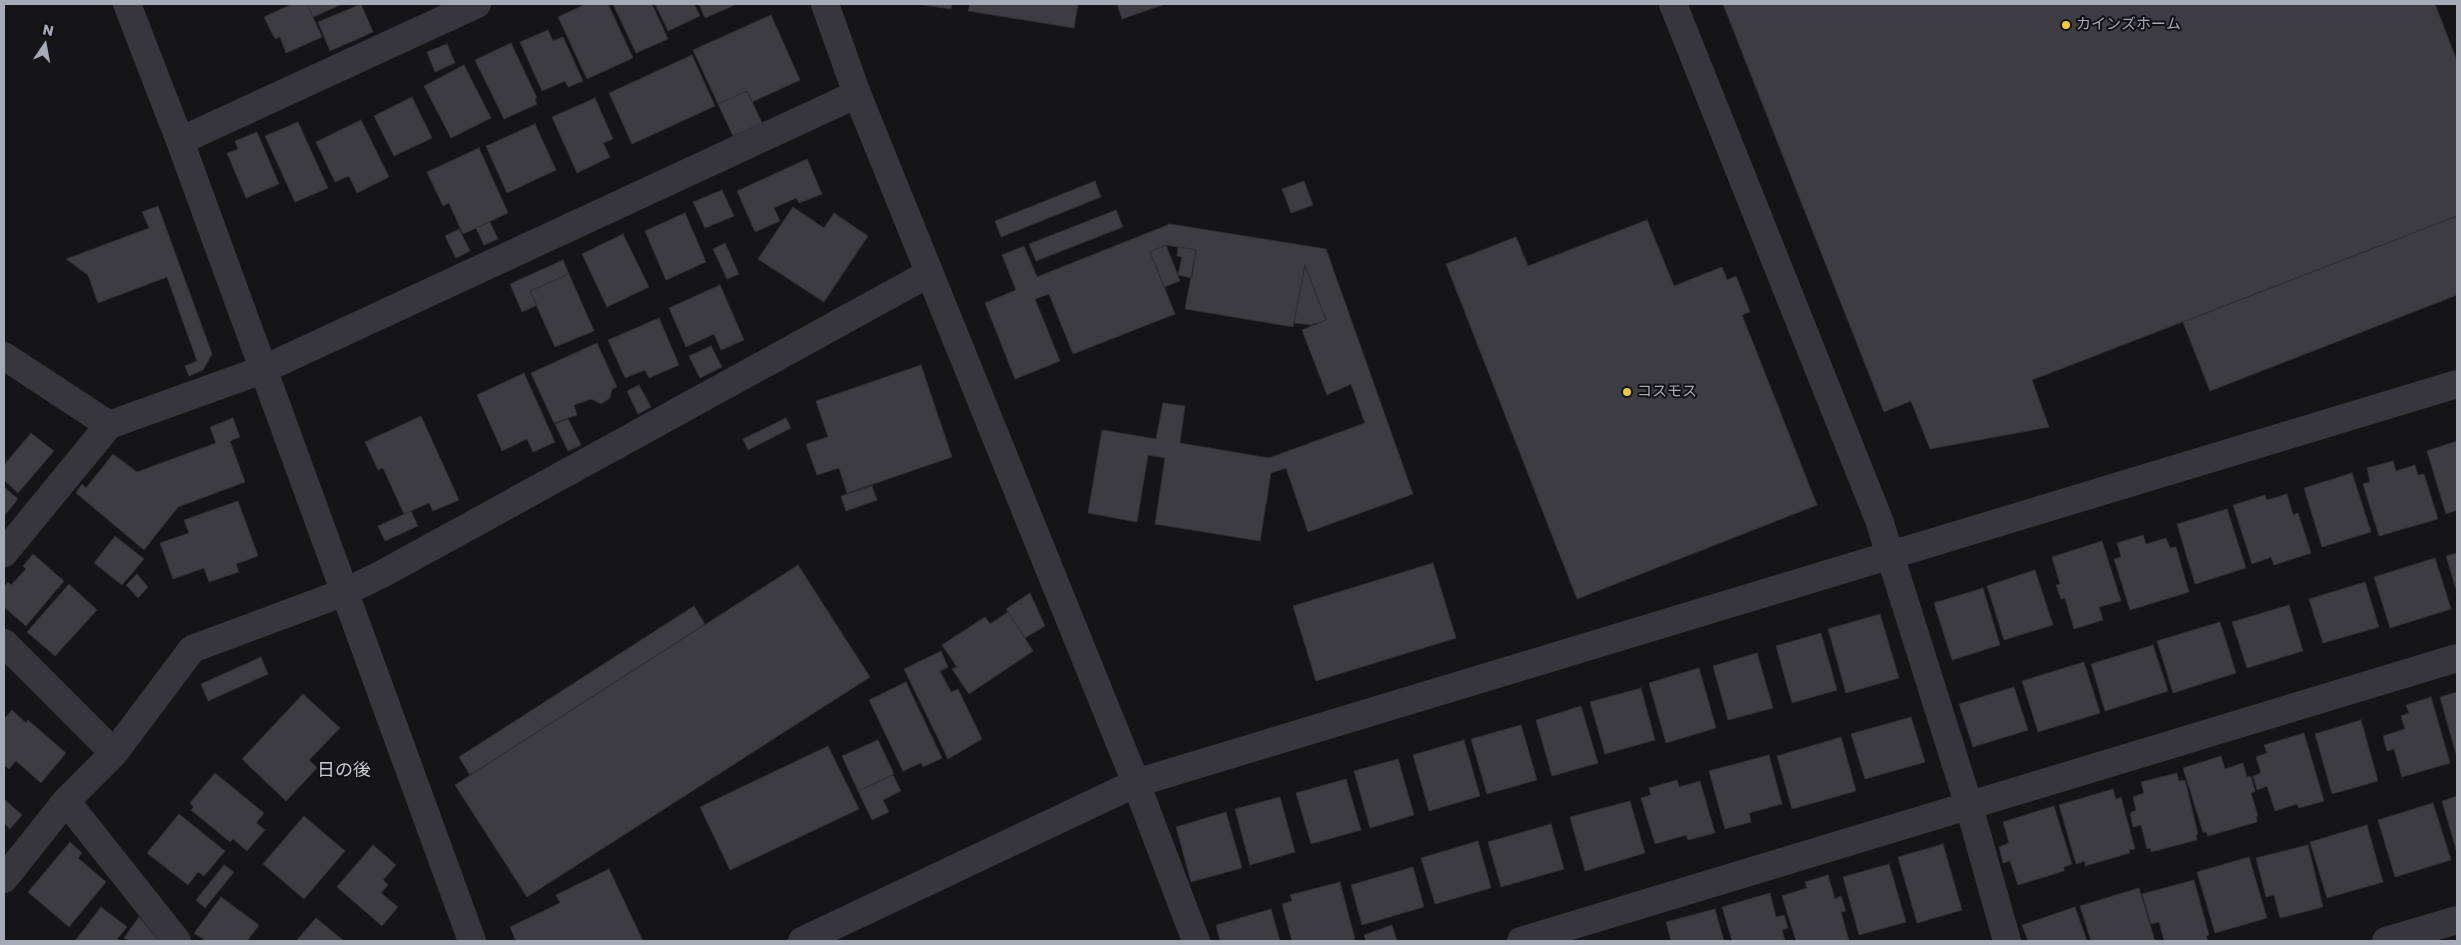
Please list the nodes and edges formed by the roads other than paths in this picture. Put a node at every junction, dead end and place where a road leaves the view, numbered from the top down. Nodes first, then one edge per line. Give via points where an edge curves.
1 (127, 4) edge
2 (477, 4) edge
3 (825, 4) edge
4 (1673, 4) edge
5 (857, 94) junction
6 (180, 141) junction
7 (928, 274) junction
8 (4, 356) edge
9 (262, 370) junction
10 (2457, 384) edge
11 (109, 425) junction
12 (4, 553) edge
13 (1890, 555) junction
14 (345, 592) junction
15 (4, 643) edge
16 (2457, 658) edge
17 (114, 753) junction
18 (1136, 784) junction
19 (66, 801) junction
20 (1969, 806) junction
21 (4, 879) edge
22 (2457, 920) edge
23 (178, 941) edge
24 (472, 941) edge
25 (802, 941) edge
26 (1196, 941) edge
27 (1520, 941) edge
28 (2007, 941) edge
29 (2386, 941) edge

1 - 6 street
2 - 6 street
3 - 5 street
4 - 13 street via 1879,520
5 - 7 street
5 - 9 street
6 - 9 street
7 - 14 street
7 - 18 street
8 - 11 street
9 - 11 street
9 - 14 street
10 - 13 street
11 - 12 street
13 - 18 street
13 - 20 street
14 - 17 street via 192,649
14 - 24 street
15 - 17 street
16 - 20 street
17 - 19 street
18 - 25 street
18 - 26 street
19 - 21 street
19 - 23 street
20 - 27 street
20 - 28 street
22 - 29 street

